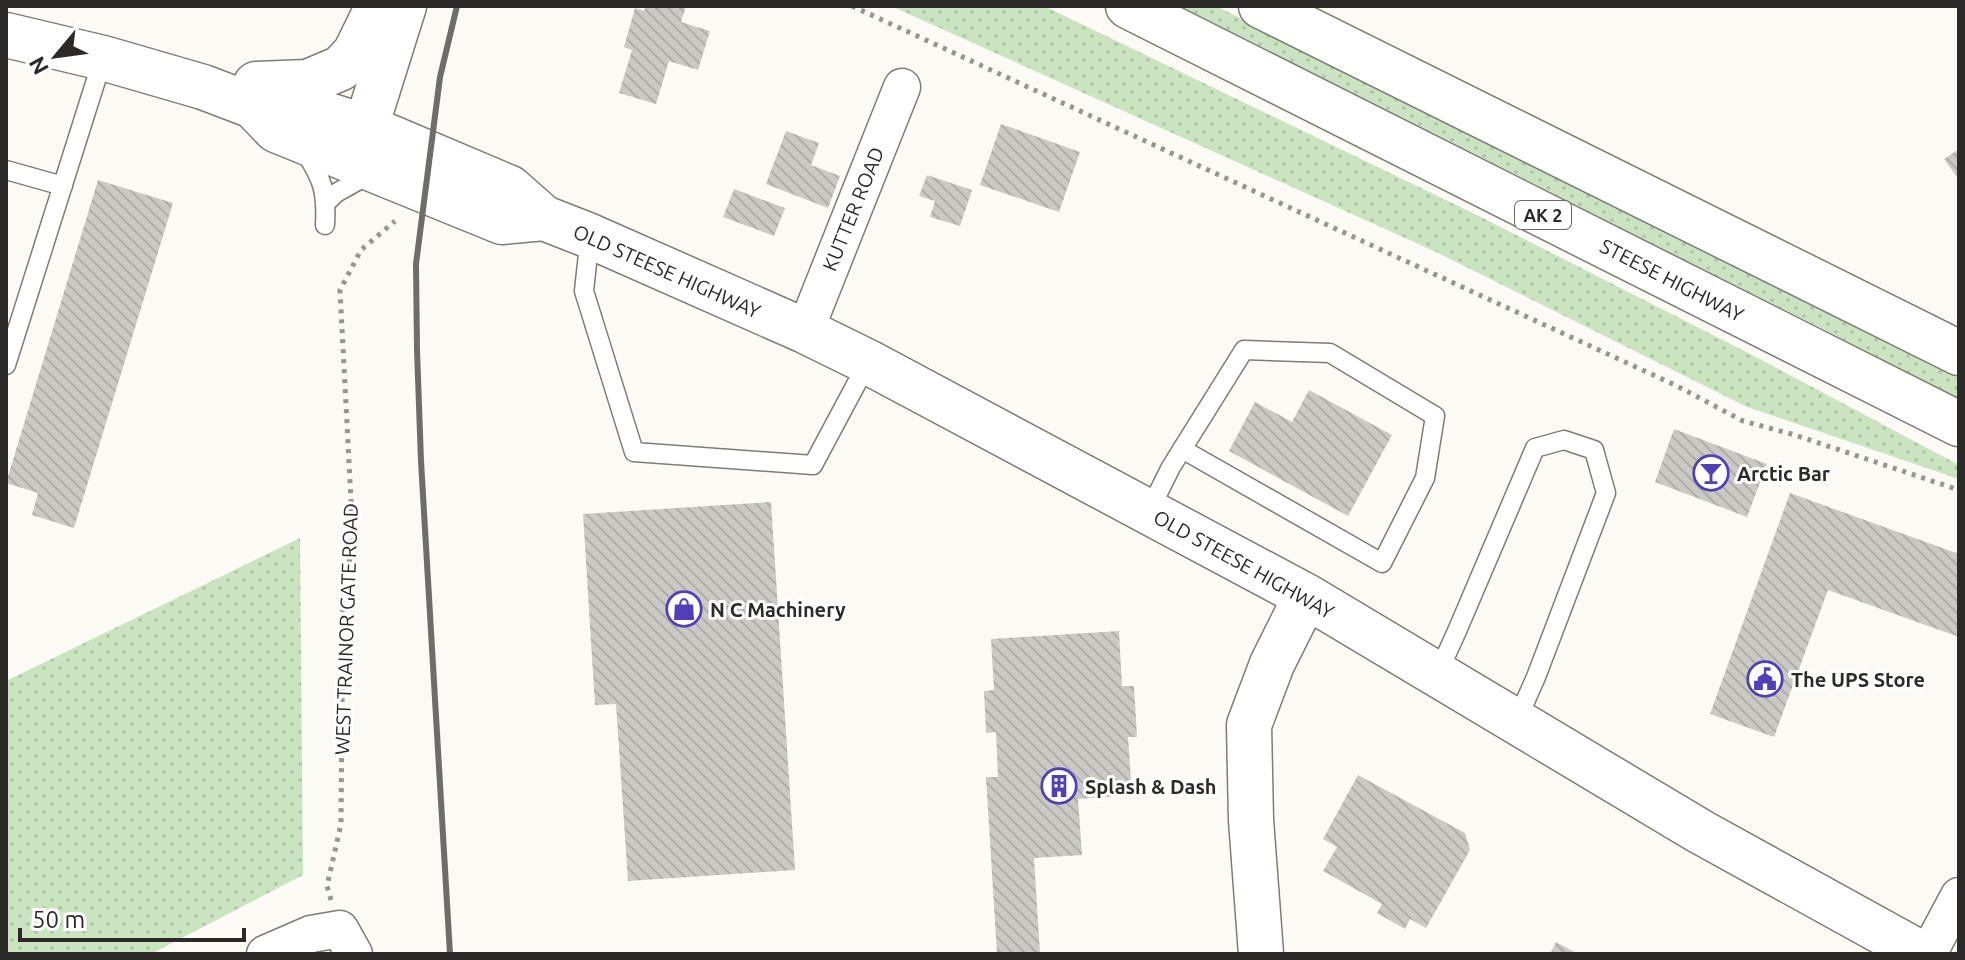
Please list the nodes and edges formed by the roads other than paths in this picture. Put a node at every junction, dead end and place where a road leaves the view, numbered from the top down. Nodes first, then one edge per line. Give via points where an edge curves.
1 (378, 6) edge
2 (404, 6) edge
3 (1128, 6) edge
4 (1261, 6) edge
5 (6, 35) edge
6 (103, 58) junction
7 (902, 87) dead end
8 (263, 118) junction
9 (366, 127) junction
10 (6, 170) edge
11 (377, 171) junction
12 (63, 186) junction
13 (326, 203) junction
14 (544, 218) junction
15 (325, 225) dead end
16 (590, 236) junction
17 (805, 331) junction
18 (1959, 353) edge
19 (868, 362) junction
20 (6, 365) edge
21 (1959, 424) edge
22 (1182, 449) junction
23 (1149, 511) junction
24 (1306, 596) junction
25 (1437, 675) junction
26 (1516, 722) junction
27 (1959, 896) edge
28 (347, 942) edge
29 (265, 954) edge
30 (1261, 954) edge
31 (1922, 954) edge
32 (1928, 954) edge

1 - 8 main road via 355,53 341,68 308,82 257,84
2 - 9 main road
3 - 21 main road, STEESE HIGHWAY / AK 2
4 - 18 main road
5 - 6 main road, OLD STEESE HIGHWAY
6 - 8 main road, OLD STEESE HIGHWAY
6 - 12 lane
7 - 17 street, KUTTER ROAD
8 - 9 main road via 340,134
8 - 11 main road, OLD STEESE HIGHWAY
8 - 13 lane via 320,175
9 - 14 main road, OLD STEESE HIGHWAY via 510,188
10 - 12 lane
11 - 13 lane
11 - 14 main road, OLD STEESE HIGHWAY via 502,222
12 - 20 lane
13 - 15 lane
14 - 16 main road, OLD STEESE HIGHWAY
16 - 17 main road, OLD STEESE HIGHWAY
16 - 19 lane via 584,291 634,452 813,465
17 - 19 main road, OLD STEESE HIGHWAY
19 - 23 main road, OLD STEESE HIGHWAY
22 - 22 lane via 1244,350 1330,353 1435,416 1425,478 1382,563
22 - 23 lane
23 - 24 main road, OLD STEESE HIGHWAY
24 - 25 main road, OLD STEESE HIGHWAY
24 - 30 main road via 1249,725
25 - 26 main road, OLD STEESE HIGHWAY
25 - 26 lane via 1535,448 1564,440 1594,450 1606,493
26 - 31 main road, OLD STEESE HIGHWAY
27 - 32 street
28 - 29 street via 311,934

